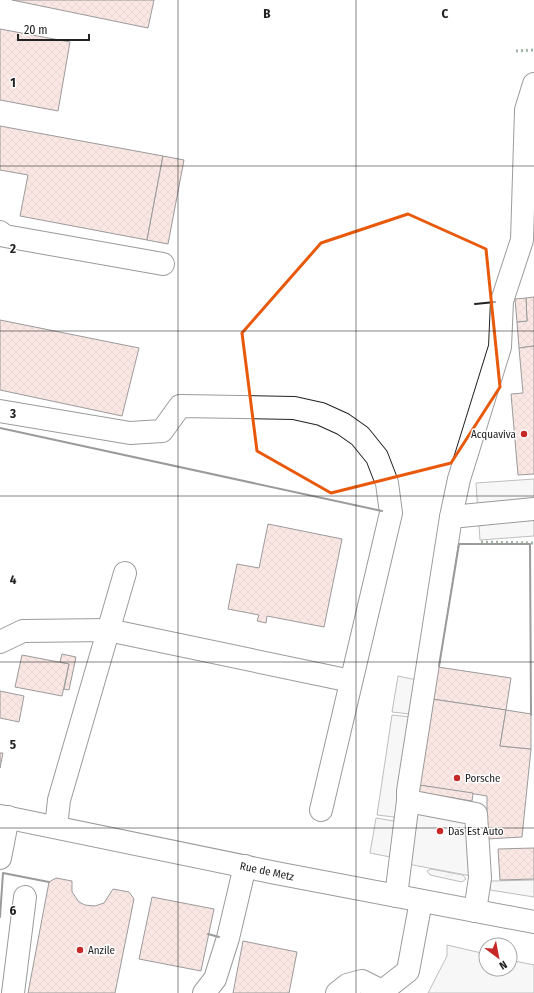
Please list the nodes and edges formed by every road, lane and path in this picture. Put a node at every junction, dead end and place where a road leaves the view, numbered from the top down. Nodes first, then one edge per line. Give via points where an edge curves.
1 (534, 84) edge
2 (0, 232) edge
3 (528, 240) edge
4 (163, 264) dead end
5 (0, 411) edge
6 (534, 509) edge
7 (451, 517) junction
8 (125, 573) dead end
9 (108, 630) junction
10 (0, 642) edge
11 (351, 681) junction
12 (408, 801) junction
13 (321, 810) dead end
14 (4, 816) edge
15 (56, 827) junction
16 (0, 858) edge
17 (245, 866) junction
18 (396, 896) junction
19 (25, 897) dead end
20 (421, 901) junction
21 (475, 911) junction
22 (534, 922) edge
23 (381, 992) edge
24 (14, 993) edge
25 (204, 993) edge
26 (338, 993) edge

1 - 3 main road via 526,110
2 - 4 main road via 5,236
3 - 7 main road via 502,301 500,348 459,479
5 - 11 main road via 130,433 162,431 180,406 294,408 321,414 343,424 360,436 377,457 387,483 391,513
6 - 7 main road
7 - 12 main road
8 - 9 main road
9 - 10 main road via 23,631
9 - 11 main road
9 - 15 main road via 59,800
11 - 13 main road
12 - 18 main road
12 - 21 main road via 476,814 480,878
14 - 15 main road, Rue de Metz
14 - 16 main road
15 - 17 main road, Rue de Metz
17 - 18 main road, Rue de Metz
17 - 25 main road via 226,945 215,979
18 - 20 main road, Rue de Metz
19 - 24 main road
20 - 21 main road, Rue de Metz
20 - 23 main road via 408,971
21 - 22 main road, Rue de Metz
23 - 26 main road via 362,981 348,985

